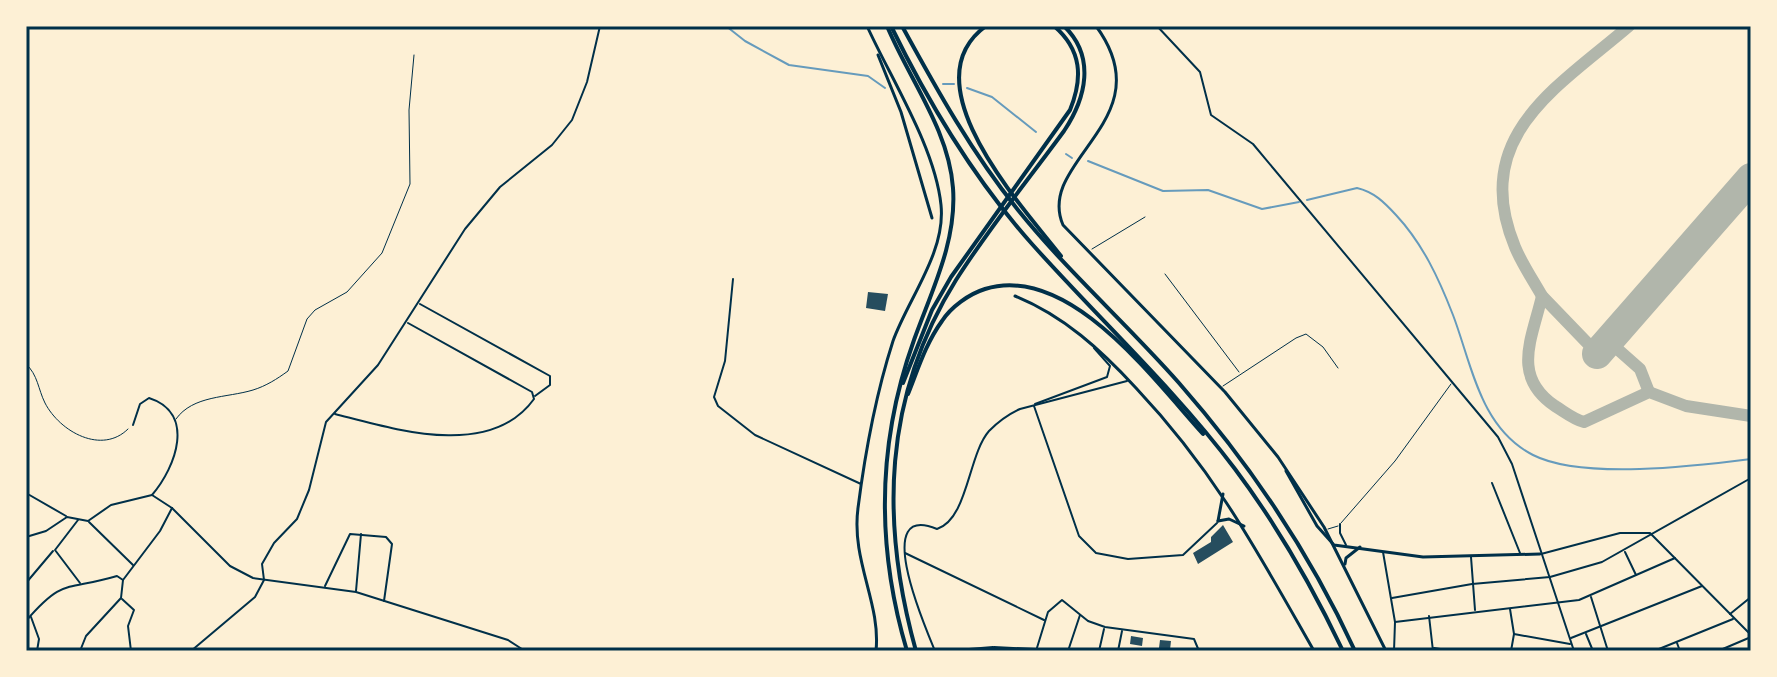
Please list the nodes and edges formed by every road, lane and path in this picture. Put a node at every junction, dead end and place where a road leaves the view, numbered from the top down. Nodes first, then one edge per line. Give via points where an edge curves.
1 (600, 26) edge
2 (866, 26) edge
3 (889, 26) edge
4 (902, 26) edge
5 (986, 26) edge
6 (1054, 26) edge
7 (1064, 26) edge
8 (1096, 26) edge
9 (1157, 26) edge
10 (414, 55) dead end
11 (1016, 190) junction
12 (1145, 217) dead end
13 (932, 218) dead end
14 (996, 218) junction
15 (1086, 253) junction
16 (1165, 274) dead end
17 (733, 279) dead end
18 (1079, 280) junction
19 (1015, 296) dead end
20 (420, 304) junction
21 (408, 323) junction
22 (1081, 334) junction
23 (26, 364) edge
24 (1338, 368) dead end
25 (1241, 374) junction
26 (1130, 381) junction
27 (1451, 384) junction
28 (1221, 387) junction
29 (535, 396) junction
30 (898, 396) junction
31 (1034, 405) junction
32 (903, 407) junction
33 (333, 413) junction
34 (176, 419) junction
35 (133, 425) joint
36 (1278, 457) junction
37 (1235, 468) junction
38 (1750, 481) edge
39 (1492, 483) dead end
40 (862, 484) junction
41 (26, 493) edge
42 (1223, 494) junction
43 (152, 495) junction
44 (172, 508) junction
45 (67, 517) junction
46 (78, 520) junction
47 (88, 521) junction
48 (1218, 521) junction
49 (1340, 524) junction
50 (1246, 527) junction
51 (1324, 527) junction
52 (1650, 533) junction
53 (361, 534) junction
54 (26, 537) edge
55 (1334, 545) junction
56 (1346, 546) junction
57 (1360, 547) junction
58 (55, 550) junction
59 (1383, 550) junction
60 (1625, 551) junction
61 (905, 553) junction
62 (1540, 554) junction
63 (1520, 555) junction
64 (1471, 556) junction
65 (1675, 558) junction
66 (133, 565) junction
67 (1346, 569) junction
68 (1636, 576) junction
69 (1550, 577) junction
70 (123, 580) junction
71 (264, 580) junction
72 (26, 583) edge
73 (81, 584) junction
74 (1472, 584) junction
75 (1703, 586) junction
76 (325, 587) junction
77 (356, 592) junction
78 (1591, 596) junction
79 (1751, 597) edge
80 (121, 598) junction
81 (1392, 598) junction
82 (384, 601) junction
83 (1558, 603) junction
84 (1510, 608) junction
85 (1475, 612) junction
86 (1730, 614) junction
87 (1080, 615) junction
88 (30, 616) junction
89 (1429, 616) junction
90 (1735, 618) junction
91 (1045, 620) junction
92 (26, 621) edge
93 (1395, 622) junction
94 (1601, 626) junction
95 (1105, 627) junction
96 (1122, 630) junction
97 (1585, 632) junction
98 (1514, 634) junction
99 (1751, 636) edge
100 (1570, 639) junction
101 (1676, 642) junction
102 (1572, 644) junction
103 (993, 649) edge
104 (1433, 649) edge
105 (1037, 650) edge
106 (37, 651) edge
107 (80, 651) edge
108 (131, 651) edge
109 (191, 651) edge
110 (525, 651) edge
111 (876, 651) edge
112 (907, 651) edge
113 (916, 651) edge
114 (935, 651) edge
115 (945, 651) edge
116 (1068, 651) edge
117 (1099, 651) edge
118 (1118, 651) edge
119 (1199, 651) edge
120 (1314, 651) edge
121 (1343, 651) edge
122 (1355, 651) edge
123 (1386, 651) edge
124 (1394, 651) edge
125 (1453, 651) edge
126 (1511, 651) edge
127 (1574, 651) edge
128 (1593, 651) edge
129 (1608, 651) edge
130 (1654, 651) edge
131 (1680, 651) edge
132 (1718, 651) edge

1 - 20 street via 572,120 552,145 500,187 465,229
2 - 13 main road via 901,112
2 - 40 main road via 929,159 942,215 930,258 894,341
3 - 30 highway via 939,134 953,190 945,255
3 - 37 highway via 959,148 1003,209
4 - 18 highway via 944,104 993,177
5 - 18 highway via 974,36 962,60 960,87 968,120 1001,178
6 - 11 highway via 1075,53 1079,85 1065,121
7 - 11 highway via 1085,63 1083,95 1072,120
8 - 15 main road via 1112,61 1112,103 1099,134 1062,183 1058,203 1066,231
9 - 27 street via 1200,72 1211,115 1253,144
10 - 34 lane via 410,184 382,253 347,292 307,319 288,371 256,389 198,402
11 - 14 highway
12 - 15 lane
14 - 30 highway via 932,310
14 - 32 highway via 941,306
15 - 28 main road
16 - 25 lane
17 - 40 street via 716,403 755,435
18 - 122 highway via 1233,448 1303,552
19 - 22 main road
20 - 21 street
20 - 29 street via 548,375 551,384
21 - 29 street
21 - 33 street
22 - 26 main road
22 - 31 street via 1110,366 1109,374
23 - 35 path via 48,407 85,439 117,439
24 - 25 lane via 1306,334
25 - 28 lane
26 - 31 street
26 - 42 main road
27 - 49 lane
27 - 62 street via 1506,450
28 - 36 main road
29 - 33 street via 514,418 467,434 408,431
30 - 112 highway via 883,507 887,561
31 - 48 street via 1079,536 1096,553 1128,559 1183,555
31 - 61 street via 1012,413 988,432 951,521 937,529 911,527 905,534
32 - 37 highway via 931,339 952,310 993,287 1032,286 1061,297 1110,336
32 - 113 highway via 892,481 893,538
33 - 71 street via 297,519 262,564
34 - 35 street via 149,398 140,404
34 - 43 street via 180,431 172,463
36 - 51 main road
36 - 55 main road via 1317,526
37 - 121 highway via 1294,559
38 - 52 street
39 - 63 street
40 - 111 main road via 857,544 874,615
41 - 45 street
42 - 48 main road
42 - 50 main road
43 - 44 street
43 - 47 street via 111,505
44 - 66 street
44 - 71 street via 230,566
45 - 46 street
45 - 54 street
46 - 47 street
46 - 58 street
47 - 66 street
48 - 50 main road via 1229,519
49 - 51 lane
49 - 56 street
50 - 120 main road
51 - 55 main road
52 - 60 street
52 - 62 street via 1620,533
52 - 65 street
53 - 76 street via 347,536
53 - 77 street
53 - 82 street via 391,541
55 - 56 main road
55 - 67 main road
56 - 57 main road
57 - 59 main road
57 - 67 main road via 1346,558
58 - 72 street
58 - 73 street
59 - 64 main road via 1423,557
59 - 81 street
60 - 68 street
60 - 69 street
61 - 91 street
61 - 114 street via 915,602
62 - 63 main road
62 - 69 street
63 - 64 main road
64 - 74 street
65 - 68 street
65 - 75 street
66 - 70 street
67 - 123 main road
68 - 78 street
69 - 74 street
69 - 83 street
70 - 73 street via 117,576
70 - 80 street
71 - 76 street
71 - 109 street via 255,597
73 - 88 street via 50,593
74 - 81 street
74 - 85 street
75 - 86 street
75 - 94 street
76 - 77 street
77 - 82 street
78 - 83 street
78 - 94 street
79 - 86 street
80 - 107 street via 93,627
80 - 108 street via 134,610 128,626
81 - 93 street
82 - 110 street via 508,640
83 - 84 street
83 - 100 street
84 - 85 street
84 - 98 street
85 - 89 street
86 - 90 street
87 - 91 street via 1062,600
87 - 95 street
87 - 116 street
88 - 92 street
88 - 106 street via 39,639
89 - 93 street
89 - 104 street
90 - 99 street
90 - 101 street
91 - 105 street
93 - 124 street
94 - 97 street
94 - 129 street
95 - 96 street
95 - 117 street
96 - 118 street
96 - 119 street via 1194,639
97 - 100 street
97 - 128 street
98 - 102 street
98 - 126 street
99 - 132 street
100 - 102 street
101 - 130 street
101 - 131 street
102 - 127 street
103 - 105 street
103 - 115 street
104 - 125 street

